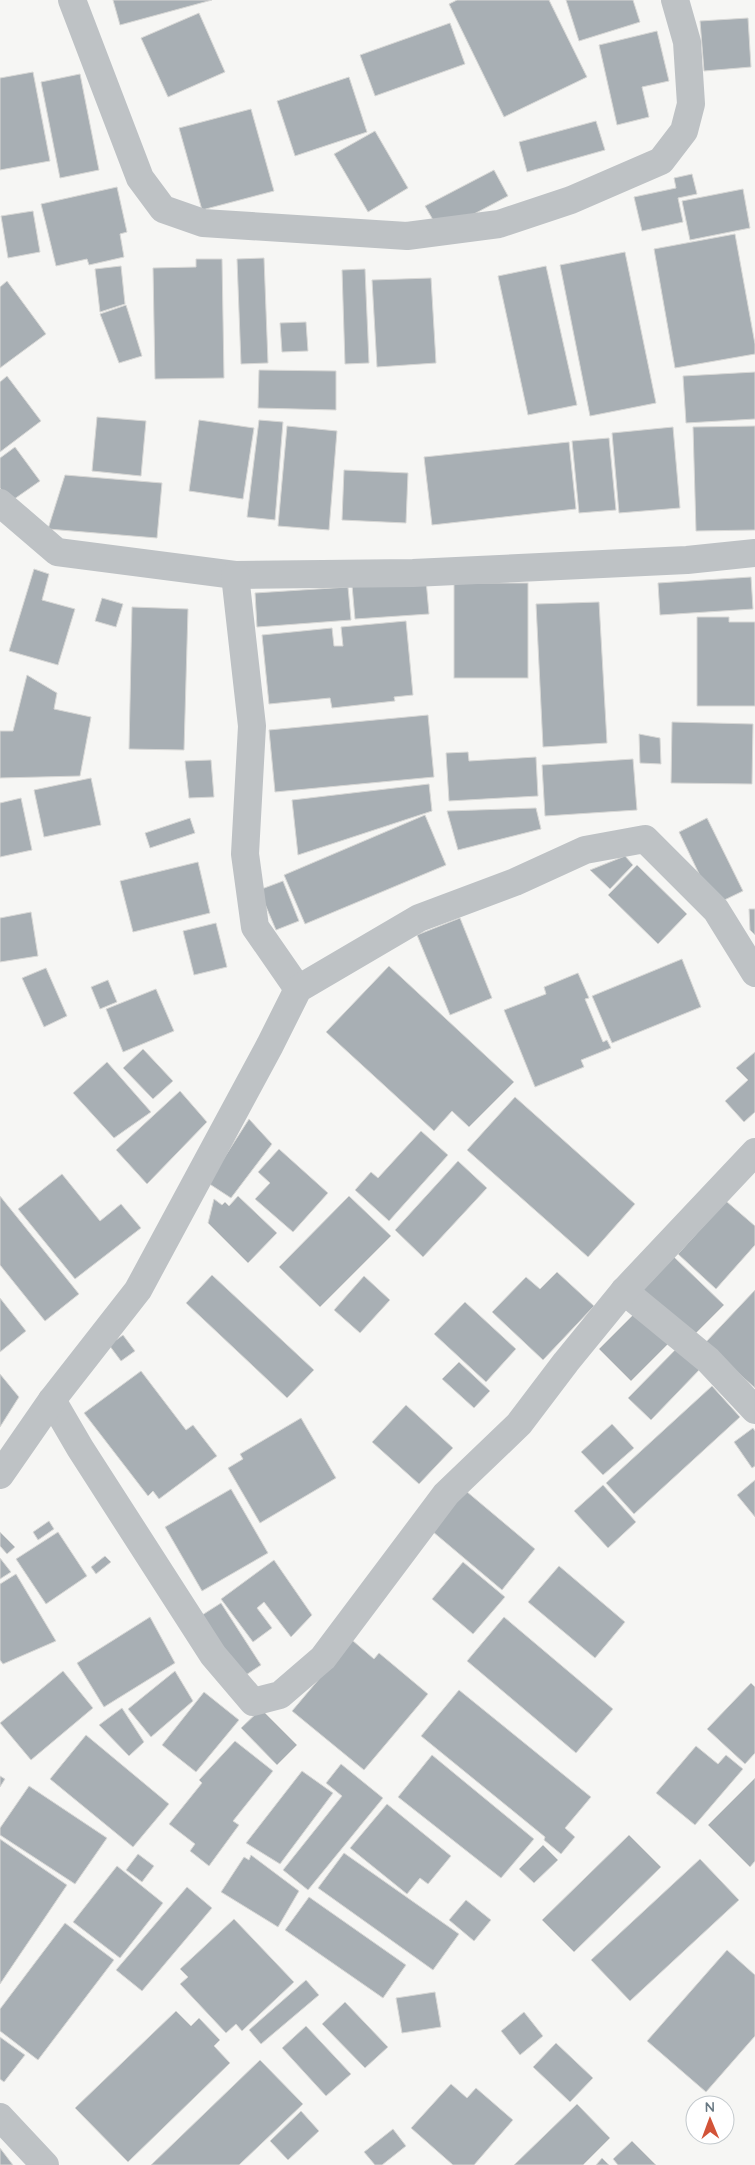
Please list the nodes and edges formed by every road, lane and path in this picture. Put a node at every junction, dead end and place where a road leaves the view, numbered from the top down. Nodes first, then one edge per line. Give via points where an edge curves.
1 (72, 0) edge
2 (675, 0) edge
3 (0, 503) edge
4 (755, 553) edge
5 (235, 575) junction
6 (755, 972) edge
7 (298, 989) junction
8 (755, 1152) edge
9 (624, 1291) junction
10 (52, 1400) junction
11 (755, 1410) edge
12 (0, 1475) edge
13 (0, 2116) edge
14 (45, 2165) edge

1 - 2 street via 140,178 163,209 203,223 408,236 499,224 570,200 661,161 684,131 691,104 687,42
3 - 5 street via 57,552
4 - 5 street via 687,560 413,573
5 - 7 street via 252,726 245,854 254,927
6 - 7 street via 716,910 645,839 585,850 515,882 419,918
7 - 10 street via 138,1290
8 - 9 street
9 - 10 street via 519,1424 446,1494 323,1658 280,1696 253,1702 214,1655
9 - 11 street via 708,1360
10 - 12 street
13 - 14 street

